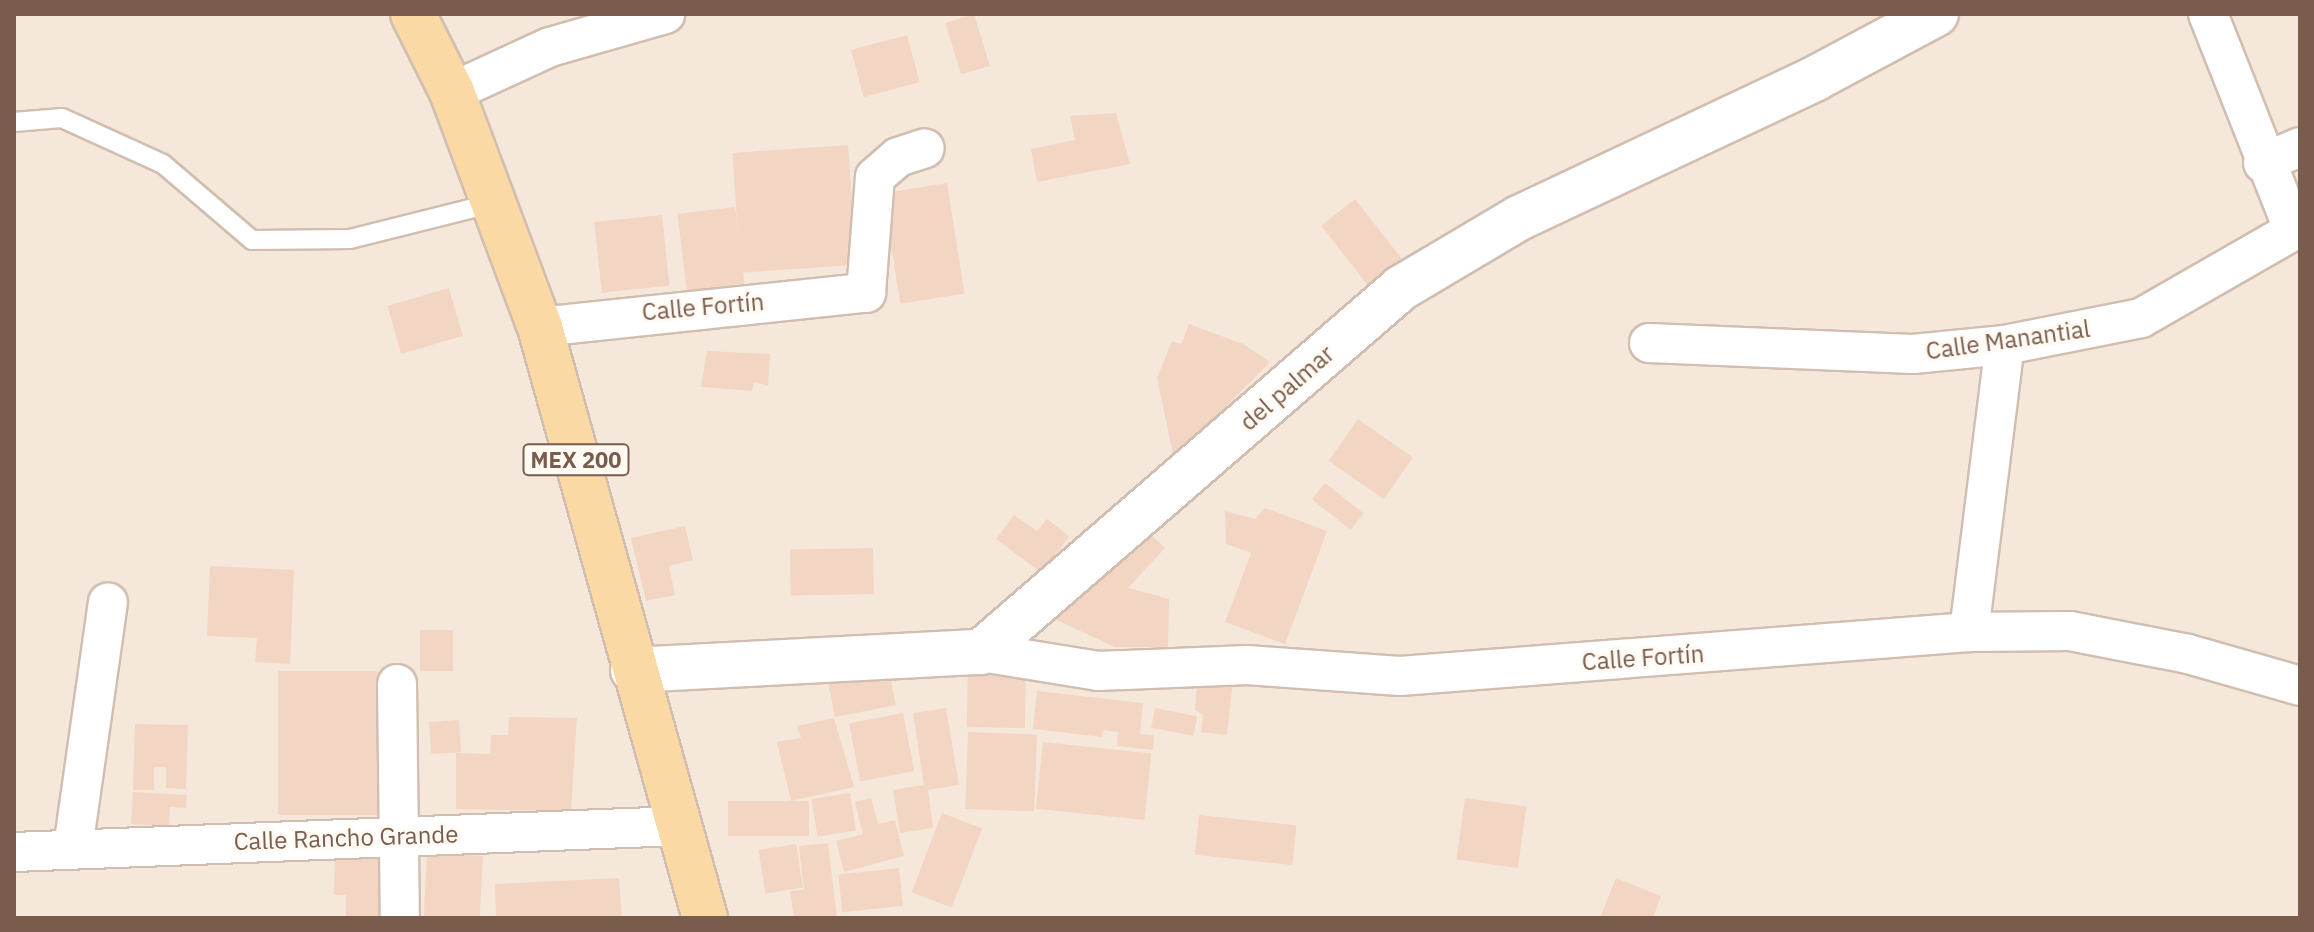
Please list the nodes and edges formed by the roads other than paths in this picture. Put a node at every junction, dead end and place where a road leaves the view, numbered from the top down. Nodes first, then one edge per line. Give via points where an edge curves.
1 (413, 14) edge
2 (665, 14) edge
3 (1936, 14) edge
4 (2208, 14) edge
5 (452, 92) junction
6 (14, 122) edge
7 (2300, 147) edge
8 (925, 148) dead end
9 (2263, 163) junction
10 (493, 203) junction
11 (2296, 228) edge
12 (540, 327) junction
13 (1649, 343) dead end
14 (2005, 345) junction
15 (108, 602) dead end
16 (1969, 632) junction
17 (981, 652) junction
18 (633, 670) junction
19 (397, 684) dead end
20 (2300, 686) edge
21 (678, 826) junction
22 (402, 836) junction
23 (73, 848) junction
24 (14, 852) edge
25 (400, 918) edge
26 (705, 918) edge

1 - 5 main road, MEX 200
2 - 5 street via 550,47
3 - 17 street, del palmar via 1816,78 1519,218 1401,288
4 - 9 street
5 - 10 main road, MEX 200
6 - 10 lane via 62,118 163,164 252,240 350,239
7 - 9 street
8 - 12 street, Calle Fortín via 898,157 875,177 866,293
9 - 11 street
10 - 12 main road, MEX 200
11 - 14 street, Calle Manantial via 2141,318
12 - 18 main road, MEX 200
13 - 14 street, Calle Manantial via 1913,354
14 - 16 street
15 - 23 street
16 - 17 street, Calle Fortín via 1400,676 1247,665 1098,671
16 - 20 street, Calle Fortín via 2070,631 2188,654
17 - 18 street
18 - 21 main road, MEX 200
19 - 22 street
21 - 22 street, Calle Rancho Grande
21 - 26 main road, MEX 200
22 - 23 street, Calle Rancho Grande
22 - 25 street
23 - 24 street, Calle Rancho Grande

